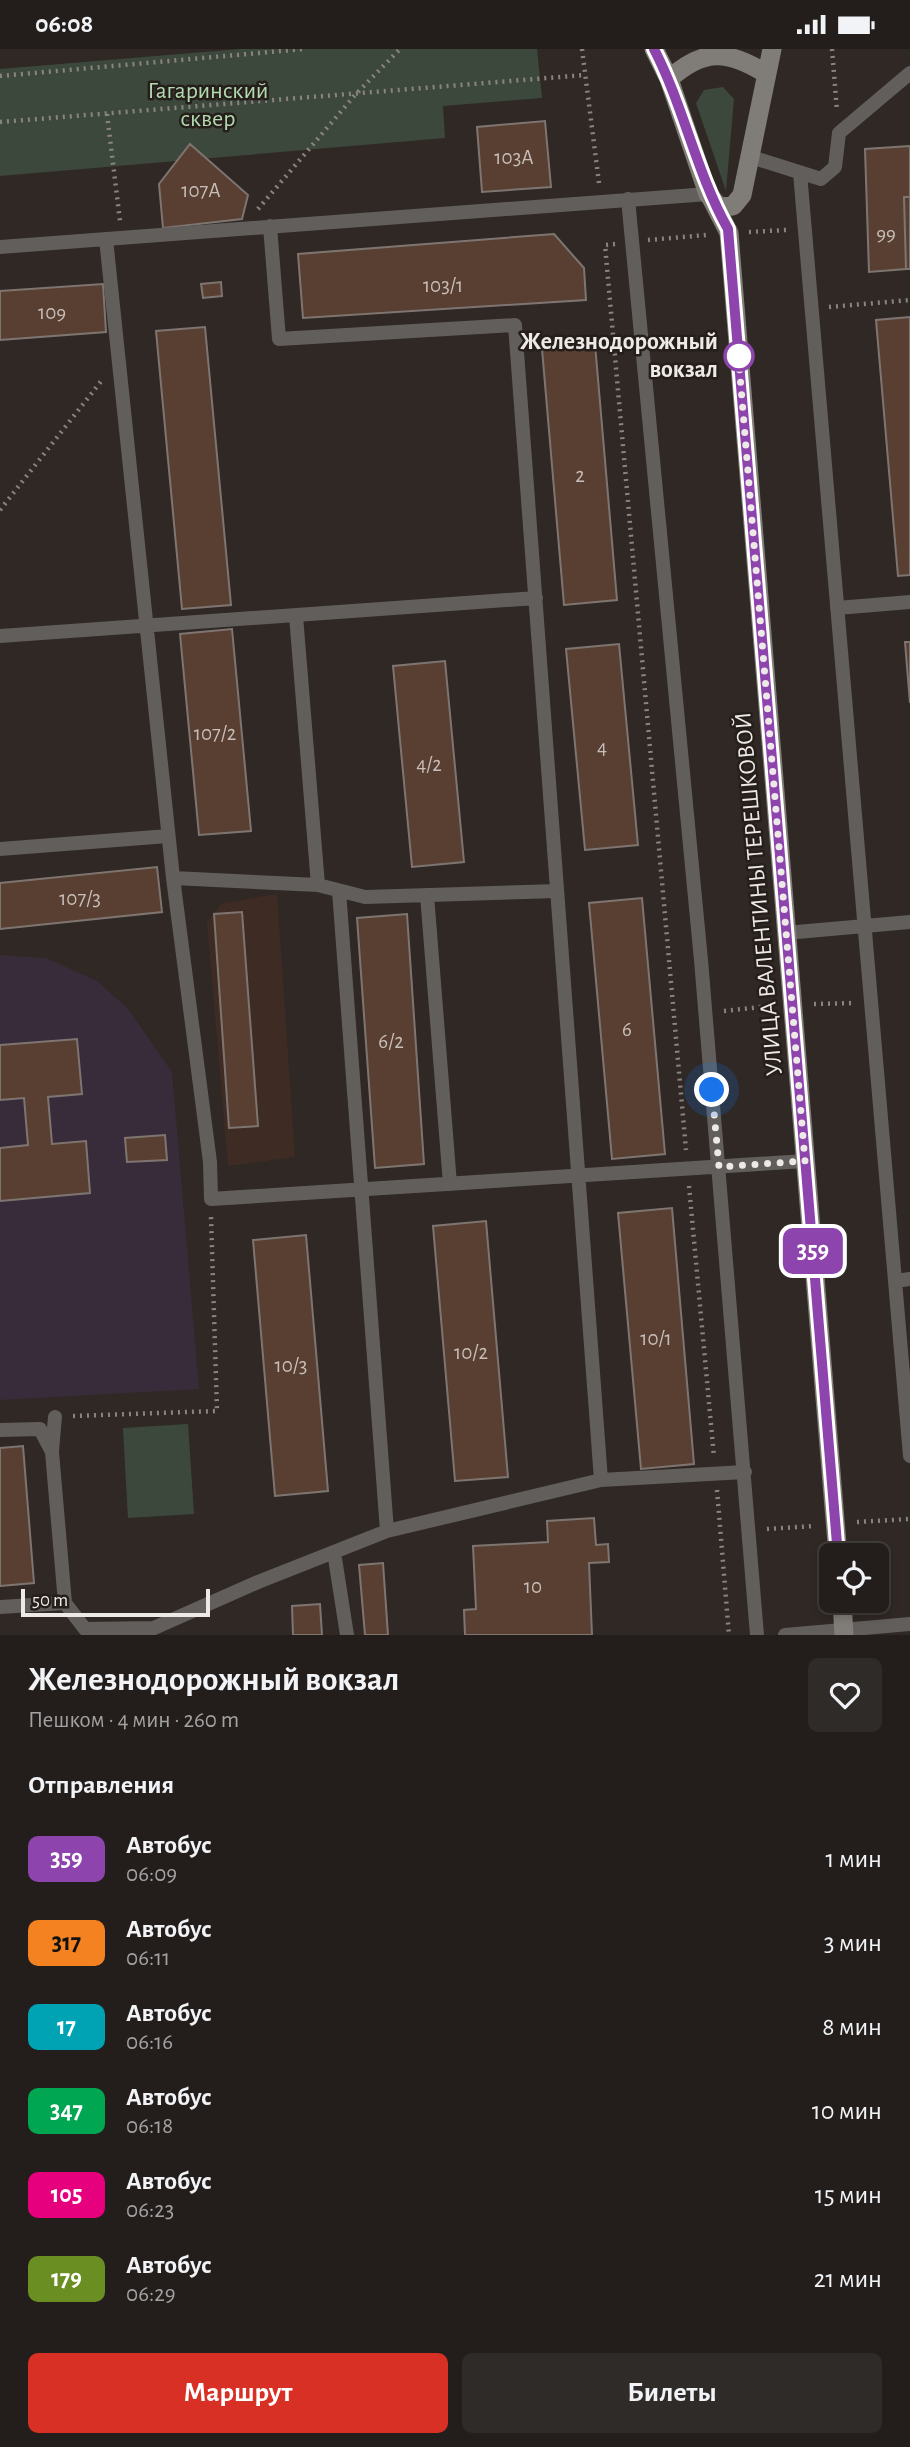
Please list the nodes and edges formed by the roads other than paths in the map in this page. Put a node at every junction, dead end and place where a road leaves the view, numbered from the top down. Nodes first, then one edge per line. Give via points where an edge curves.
1 (654, 49) edge
2 (772, 49) edge
3 (765, 73) junction
4 (910, 73) edge
5 (669, 79) junction
6 (751, 157) junction
7 (800, 173) junction
8 (709, 195) junction
9 (742, 195) junction
10 (628, 199) junction
11 (270, 226) junction
12 (728, 229) junction
13 (106, 239) junction
14 (0, 247) edge
15 (536, 598) junction
16 (910, 602) edge
17 (837, 608) junction
18 (296, 616) junction
19 (146, 626) junction
20 (0, 636) edge
21 (168, 836) junction
22 (0, 849) edge
23 (173, 878) junction
24 (318, 885) junction
25 (339, 891) junction
26 (557, 891) junction
27 (427, 895) junction
28 (910, 922) edge
29 (864, 926) junction
30 (797, 932) dead end
31 (805, 1161) junction
32 (719, 1167) junction
33 (578, 1176) junction
34 (450, 1184) junction
35 (362, 1189) junction
36 (902, 1280) edge
37 (55, 1417) road end
38 (0, 1430) edge
39 (52, 1452) junction
40 (910, 1456) edge
41 (745, 1472) junction
42 (601, 1481) junction
43 (387, 1531) junction
44 (837, 1543) edge
45 (334, 1552) junction
46 (65, 1603) junction
47 (0, 1607) edge
48 (843, 1613) edge
49 (910, 1624) edge
50 (844, 1632) edge
51 (346, 1635) edge
52 (758, 1635) edge
53 (785, 1635) edge

1 - 5 main road, УЛИЦА ВАЛЕНТИНЫ ТЕРЕШКОВОЙ
2 - 3 main road, УЛИЦА ВАЛЕНТИНЫ ТЕРЕШКОВОЙ
3 - 5 main road via 743,55 715,49 688,58
3 - 6 main road, УЛИЦА ВАЛЕНТИНЫ ТЕРЕШКОВОЙ
4 - 7 lane via 839,133 835,167 821,179
5 - 8 main road, УЛИЦА ВАЛЕНТИНЫ ТЕРЕШКОВОЙ
6 - 7 lane
6 - 9 main road, УЛИЦА ВАЛЕНТИНЫ ТЕРЕШКОВОЙ
7 - 17 lane
8 - 9 main road via 719,207 733,206
8 - 10 lane
8 - 12 main road, УЛИЦА ВАЛЕНТИНЫ ТЕРЕШКОВОЙ
9 - 12 main road, УЛИЦА ВАЛЕНТИНЫ ТЕРЕШКОВОЙ
10 - 11 lane
10 - 32 lane
11 - 13 lane
11 - 15 lane via 279,339 515,325
12 - 31 main road, УЛИЦА ВАЛЕНТИНЫ ТЕРЕШКОВОЙ
13 - 14 lane
13 - 19 lane
15 - 18 lane
15 - 26 lane
16 - 17 lane
17 - 29 lane
18 - 19 lane
18 - 24 lane
19 - 20 lane
19 - 21 lane
21 - 22 lane
21 - 23 lane
23 - 24 lane
23 - 35 lane via 197,1048 211,1199
24 - 25 lane
25 - 27 lane via 365,897
25 - 35 lane
26 - 27 lane
26 - 33 lane
27 - 34 lane
28 - 29 lane
29 - 30 lane
29 - 36 lane
31 - 32 lane
31 - 44 main road, УЛИЦА ВАЛЕНТИНЫ ТЕРЕШКОВОЙ
32 - 33 lane
32 - 41 lane
33 - 34 lane
33 - 42 lane
34 - 35 lane
35 - 43 lane
36 - 40 lane
37 - 39 lane
38 - 39 lane via 40,1429
39 - 46 lane
41 - 42 lane
41 - 52 lane
42 - 43 lane
43 - 45 lane
45 - 46 lane via 154,1627 85,1629
45 - 51 lane
46 - 47 lane
48 - 50 main road
49 - 50 lane
50 - 53 lane

